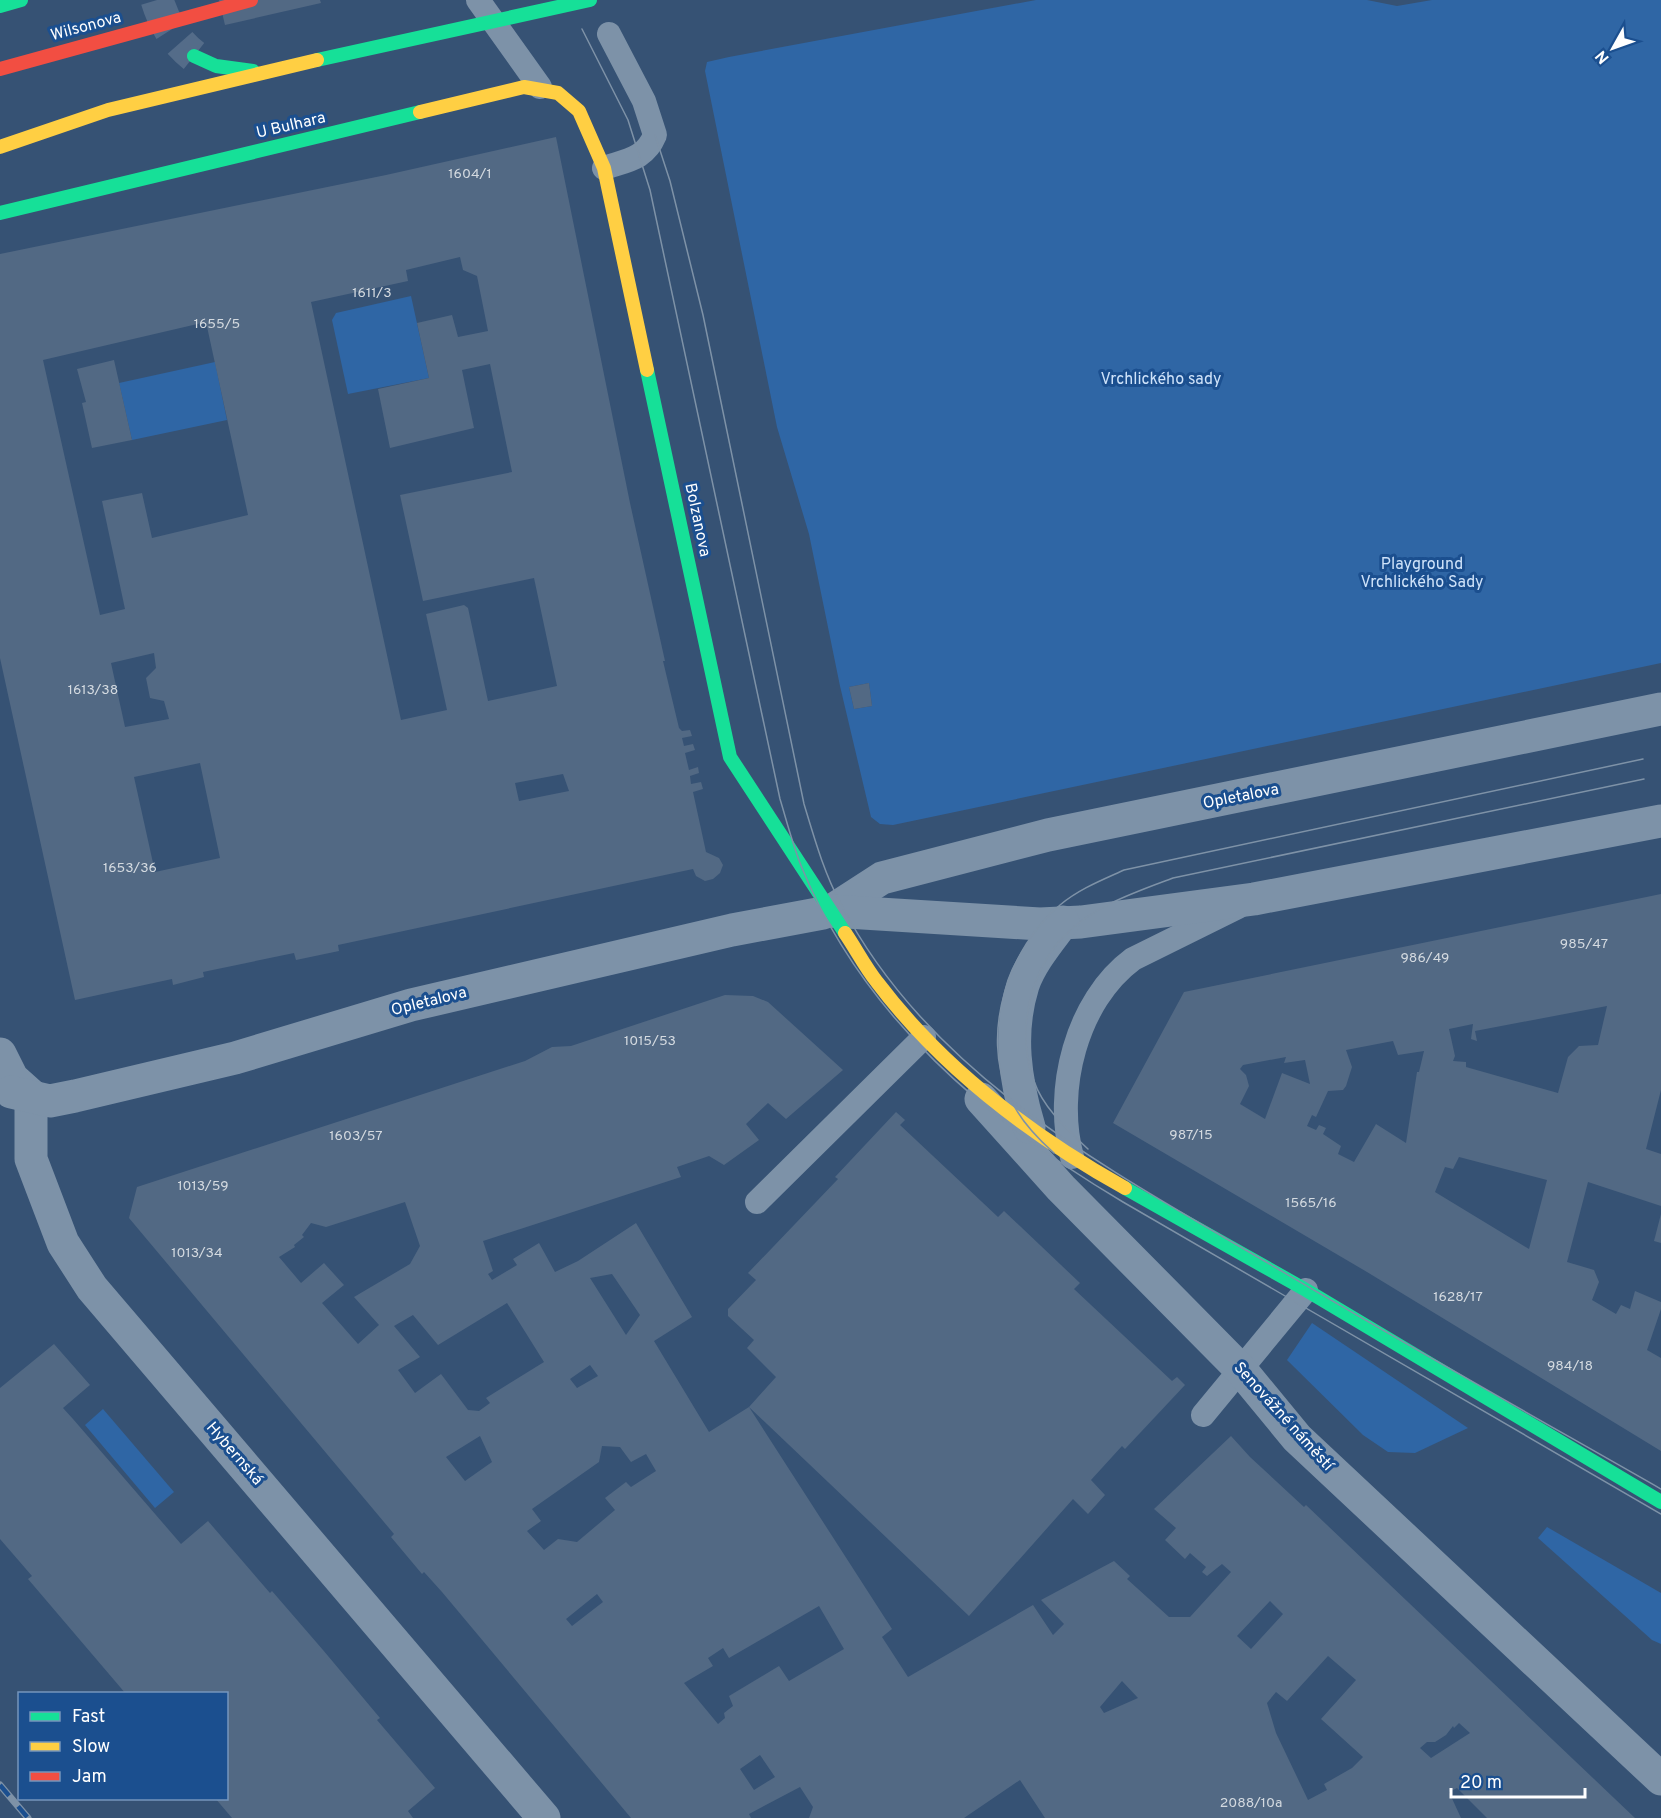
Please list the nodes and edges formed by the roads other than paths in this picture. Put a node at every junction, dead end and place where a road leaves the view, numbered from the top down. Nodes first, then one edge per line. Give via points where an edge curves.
1 (21, 0) edge
2 (251, 0) edge
3 (478, 0) edge
4 (590, 0) edge
5 (0, 6) edge
6 (609, 34) dead end
7 (194, 56) tunnel mouth
8 (0, 69) edge
9 (264, 73) junction
10 (540, 87) junction
11 (582, 113) joint
12 (0, 147) edge
13 (604, 168) junction
14 (0, 213) edge
15 (1661, 709) edge
16 (1661, 820) edge
17 (1254, 899) junction
18 (827, 912) junction
19 (1064, 922) junction
20 (924, 1036) junction
21 (0, 1054) edge
22 (951, 1060) junction
23 (16, 1093) edge
24 (1029, 1127) junction
25 (1072, 1157) junction
26 (757, 1202) dead end
27 (1306, 1290) junction
28 (1241, 1370) junction
29 (1203, 1415) dead end
30 (1661, 1502) edge
31 (1661, 1779) edge
32 (543, 1818) edge

1 - 5 street
2 - 8 street, Wilsonova
3 - 10 lane
4 - 9 street
6 - 13 lane via 644,101 655,135 649,149 640,156
7 - 9 street via 216,66
9 - 12 street via 108,110
10 - 11 street, U Bulhara via 556,91
10 - 14 street, U Bulhara via 524,87
11 - 13 street, Bolzanova
13 - 18 street, Bolzanova via 730,757
15 - 18 street, Opletalova via 1047,835 882,878
16 - 17 street, Opletalova
17 - 19 street, Opletalova
17 - 25 lane via 1133,959 1099,993 1082,1025 1066,1104
18 - 19 street, Opletalova via 1040,924
18 - 20 street, Senovážné náměstí via 877,982
18 - 23 street, Opletalova via 732,930 411,1005 235,1058 75,1096 50,1101
19 - 24 street via 1041,952 1024,984 1016,1019 1017,1084
20 - 22 street, Senovážné náměstí
20 - 26 lane
21 - 23 street
22 - 24 street, Senovážné náměstí
22 - 28 street, Senovážné náměstí via 994,1116
23 - 32 street, Hybernská via 31,1159 63,1243 92,1288
24 - 25 street, Senovážné náměstí
25 - 27 street, Senovážné náměstí
27 - 28 lane
27 - 30 street, Senovážné náměstí
28 - 29 lane
28 - 31 street, Senovážné náměstí via 1297,1438 1358,1498

